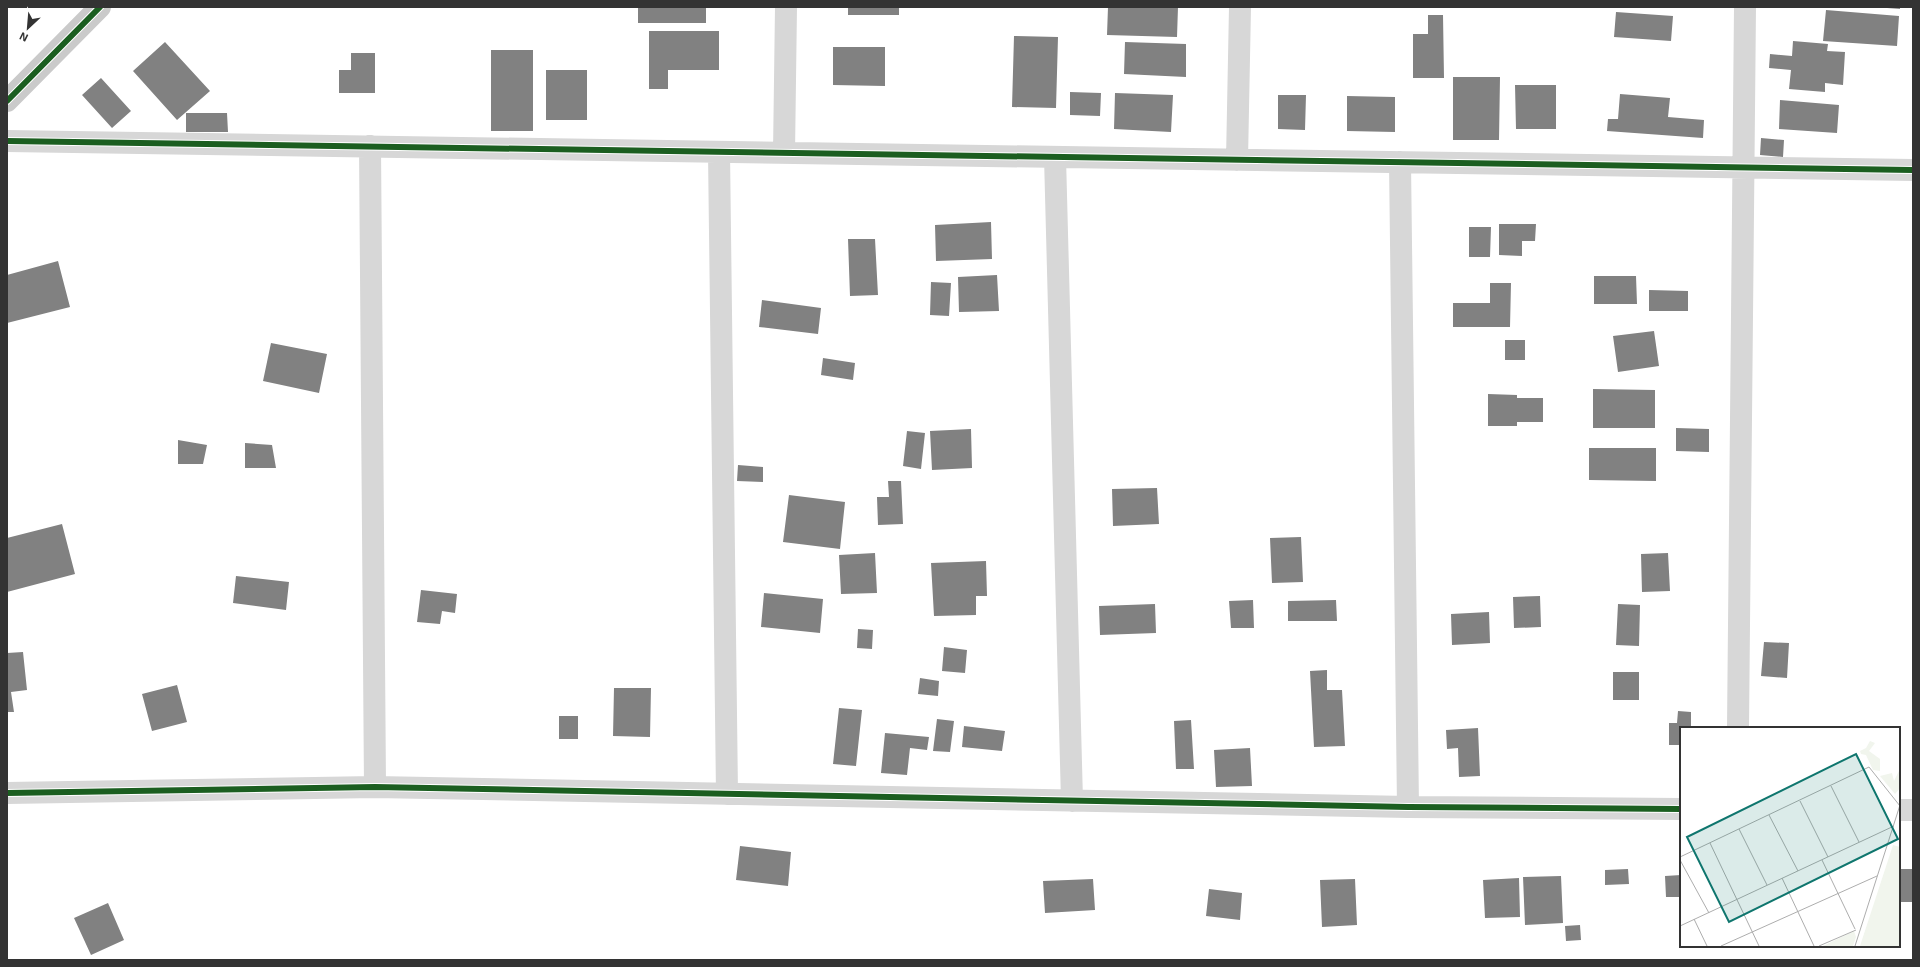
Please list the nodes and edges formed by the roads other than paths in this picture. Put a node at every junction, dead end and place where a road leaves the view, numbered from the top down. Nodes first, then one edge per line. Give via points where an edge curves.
1 (100, 7) edge
2 (786, 7) edge
3 (1240, 7) edge
4 (1745, 7) edge
5 (7, 101) edge
6 (7, 141) edge
7 (370, 146) junction
8 (719, 152) junction
9 (784, 153) junction
10 (1055, 157) junction
11 (1237, 160) junction
12 (1400, 162) junction
13 (1744, 168) junction
14 (1913, 170) edge
15 (1738, 727) edge
16 (375, 787) junction
17 (7, 793) edge
18 (727, 794) junction
19 (1072, 800) junction
20 (1408, 807) junction
21 (1680, 809) edge
22 (1900, 810) edge
23 (1913, 810) edge

1 - 5 main road
2 - 9 street
3 - 11 street
4 - 13 street
6 - 7 street
7 - 8 street
7 - 16 street
8 - 9 street
8 - 18 street
9 - 10 street
10 - 11 street
10 - 19 street
11 - 12 street
12 - 13 street
12 - 20 street
13 - 14 street
13 - 15 street
16 - 17 street
16 - 18 street
18 - 19 street
19 - 20 street
20 - 21 street
22 - 23 street

